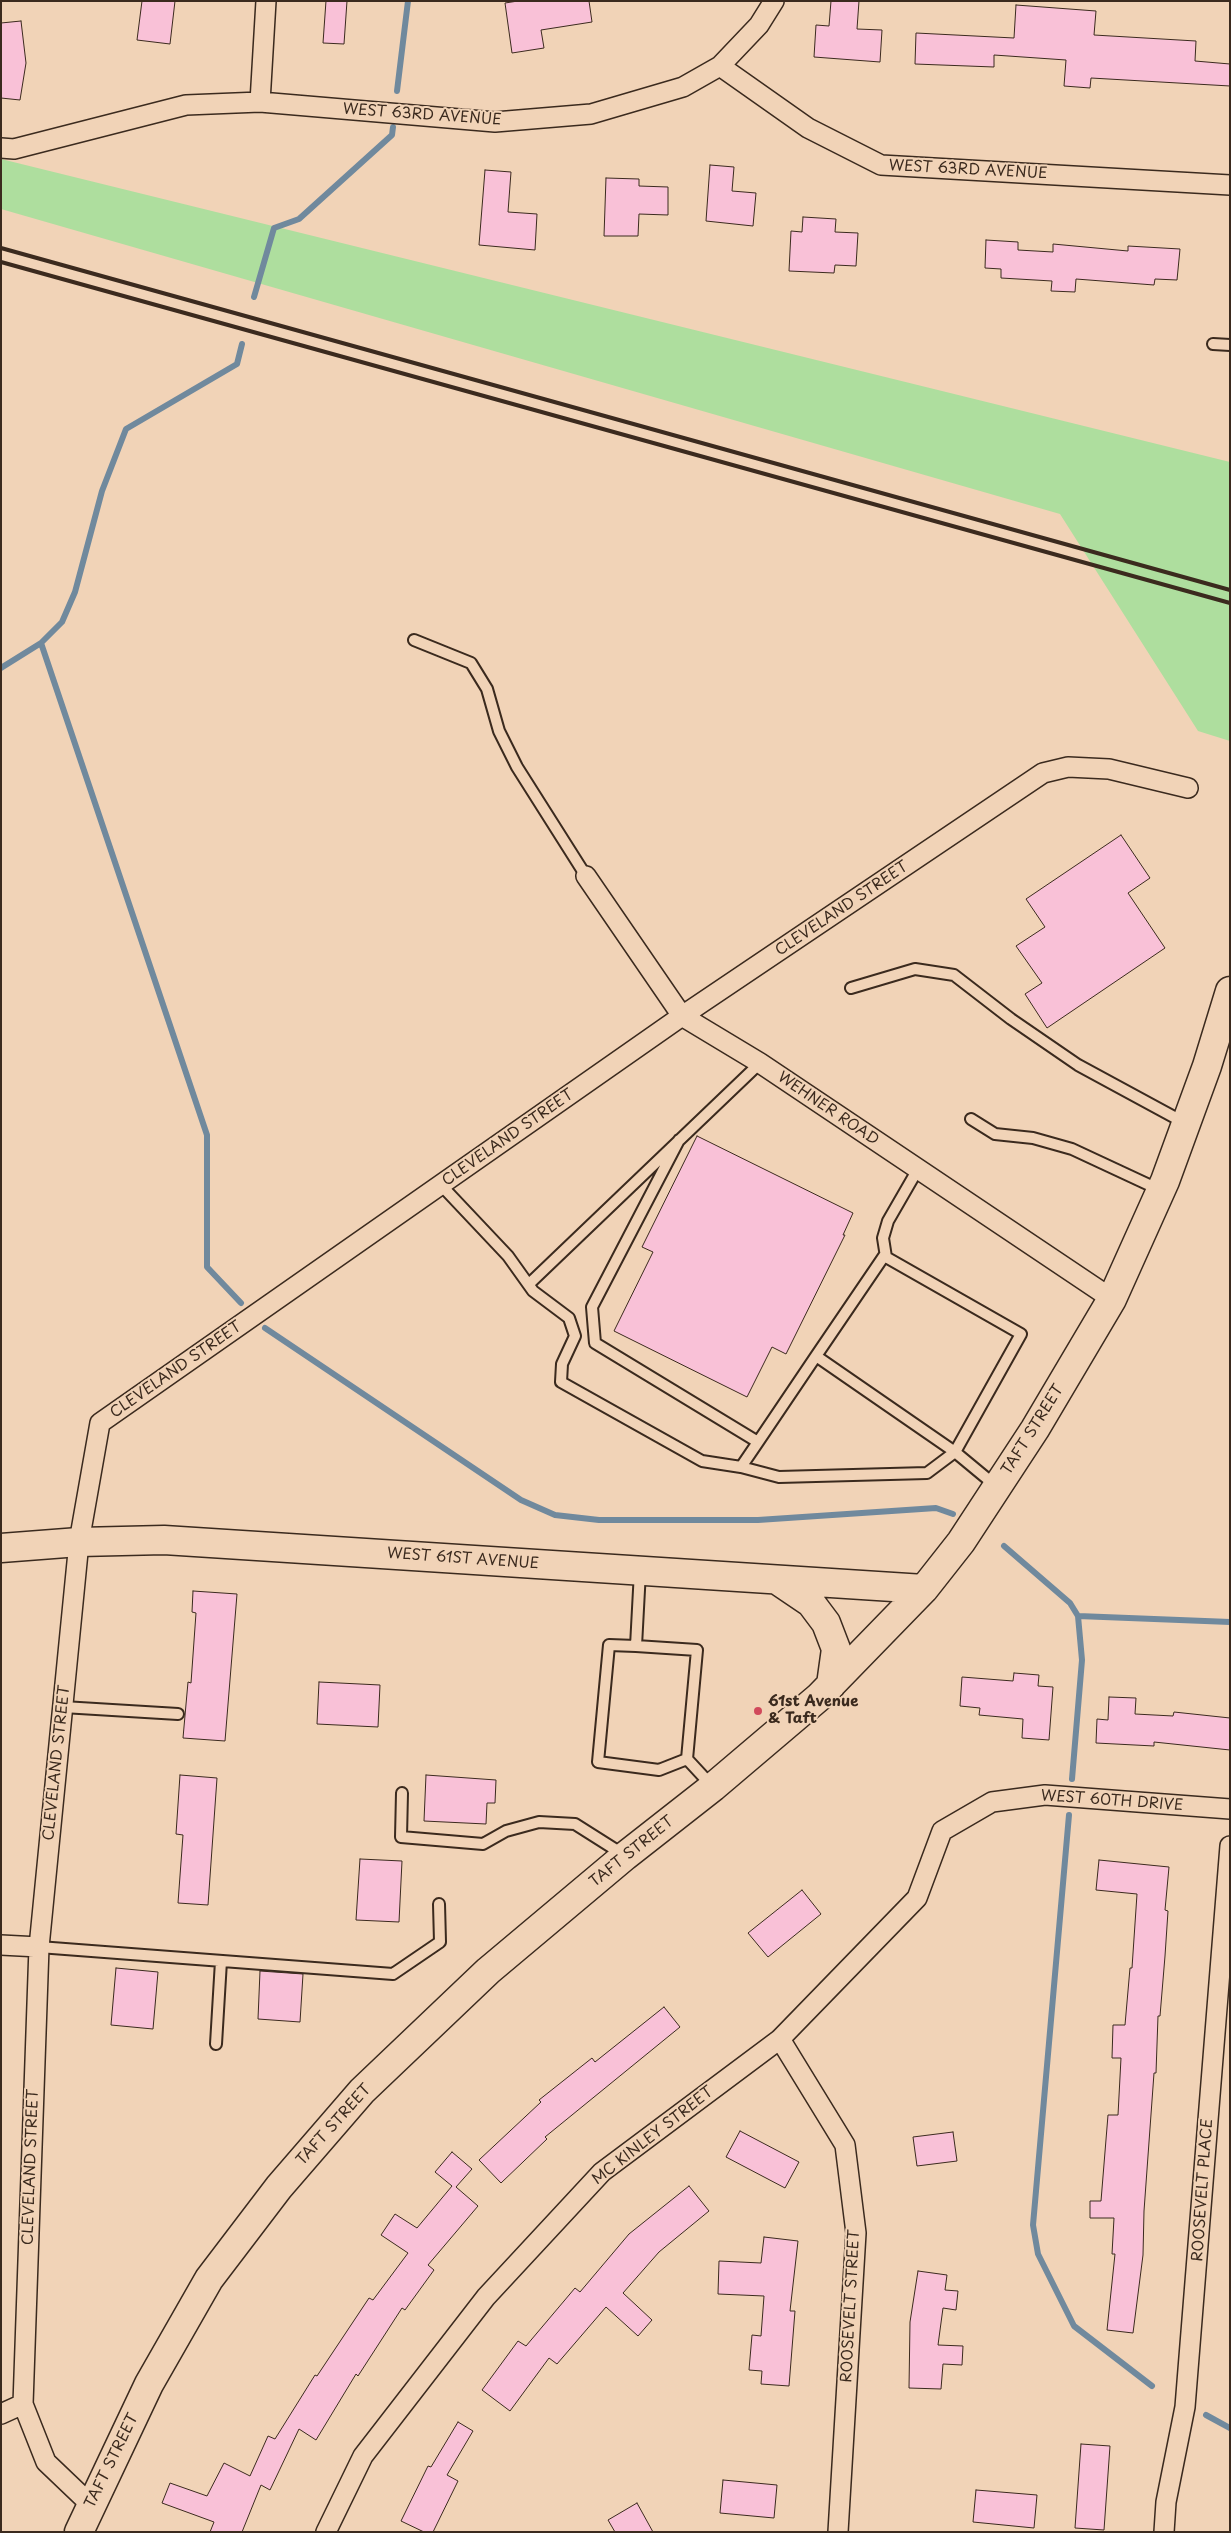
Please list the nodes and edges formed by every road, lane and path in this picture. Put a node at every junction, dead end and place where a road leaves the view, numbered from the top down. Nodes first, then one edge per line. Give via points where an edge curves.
1 (266, 1) edge
2 (774, 1) edge
3 (720, 66) junction
4 (260, 102) junction
5 (1, 148) edge
6 (1230, 185) edge
7 (1213, 344) dead end
8 (1230, 345) edge
9 (414, 640) dead end
10 (1188, 788) dead end
11 (586, 876) joint
12 (851, 988) dead end
13 (1230, 991) edge
14 (682, 1016) junction
15 (760, 1063) junction
16 (971, 1119) dead end
17 (1186, 1123) junction
18 (679, 1140) junction
19 (918, 1169) junction
20 (441, 1185) junction
21 (1161, 1190) junction
22 (886, 1257) junction
23 (529, 1284) junction
24 (1112, 1299) junction
25 (816, 1356) junction
26 (758, 1442) junction
27 (955, 1452) junction
28 (741, 1467) junction
29 (997, 1487) junction
30 (79, 1542) junction
31 (1, 1548) edge
32 (640, 1570) junction
33 (775, 1579) junction
34 (924, 1589) junction
35 (636, 1646) junction
36 (831, 1685) junction
37 (62, 1707) junction
38 (178, 1714) dead end
39 (687, 1759) junction
40 (402, 1793) dead end
41 (703, 1795) junction
42 (1230, 1809) edge
43 (942, 1831) joint
44 (1230, 1846) edge
45 (625, 1856) junction
46 (439, 1904) dead end
47 (1, 1945) edge
48 (39, 1947) junction
49 (221, 1961) junction
50 (780, 2039) junction
51 (216, 2044) dead end
52 (23, 2404) junction
53 (1, 2414) edge
54 (90, 2504) junction
55 (79, 2532) edge
56 (326, 2532) edge
57 (838, 2532) edge
58 (1164, 2532) edge

1 - 4 street
2 - 3 street via 759,25
3 - 4 street, WEST 63RD AVENUE via 683,87 591,114 495,122
3 - 6 street, WEST 63RD AVENUE via 808,128 881,165
4 - 5 street, WEST 63RD AVENUE via 186,105 14,149
7 - 8 lane
9 - 11 lane via 471,663 487,689 499,731 517,767
10 - 14 street, CLEVELAND STREET via 1109,769 1068,767 1043,773
11 - 14 street, WEHNER ROAD
12 - 17 lane via 915,969 954,975 1011,1019 1078,1064
13 - 17 main road, TAFT STREET
14 - 15 street, WEHNER ROAD
14 - 20 street, CLEVELAND STREET
15 - 18 lane
15 - 19 street, WEHNER ROAD
16 - 21 lane via 995,1134 1034,1138 1072,1149
17 - 21 main road, TAFT STREET
18 - 23 lane
18 - 26 lane via 592,1307 595,1343
19 - 22 lane via 888,1221 883,1238
19 - 24 street, WEHNER ROAD
20 - 23 lane via 508,1256
20 - 30 street, CLEVELAND STREET via 100,1423
21 - 24 main road, TAFT STREET
22 - 25 lane
22 - 27 lane via 1021,1334
23 - 28 lane via 533,1291 569,1318 575,1336 562,1364 561,1382 702,1461
24 - 29 main road, TAFT STREET
25 - 26 lane
25 - 27 lane
26 - 28 lane
27 - 28 lane via 927,1473 779,1477
27 - 29 lane
29 - 34 main road, TAFT STREET via 961,1542
30 - 31 main road, WEST 61ST AVENUE
30 - 32 main road, WEST 61ST AVENUE via 164,1540
30 - 37 street, CLEVELAND STREET
32 - 33 main road, WEST 61ST AVENUE
32 - 35 lane
33 - 34 main road, WEST 61ST AVENUE
33 - 36 main road via 811,1603 826,1623 836,1648
34 - 36 main road, TAFT STREET
35 - 39 lane via 696,1650
35 - 39 lane via 609,1645 598,1762 658,1770
36 - 41 main road, TAFT STREET
37 - 38 lane
37 - 48 street, CLEVELAND STREET
39 - 41 lane
40 - 45 lane via 401,1837 483,1844 506,1831 539,1822 575,1824
41 - 45 main road, TAFT STREET
42 - 43 street, WEST 60TH DRIVE via 1045,1795 992,1802
43 - 50 street, MC KINLEY STREET via 917,1898
44 - 58 street, ROOSEVELT PLACE via 1186,2398 1166,2502
45 - 54 main road, TAFT STREET via 488,1971 362,2091 280,2187 209,2279 149,2384
46 - 49 lane via 440,1942 394,1974
47 - 48 street
48 - 49 lane
48 - 52 street, CLEVELAND STREET
49 - 51 lane
50 - 56 street, MC KINLEY STREET via 595,2178 486,2297 363,2456
50 - 57 street, ROOSEVELT STREET via 844,2145 856,2233
52 - 53 street
52 - 54 street, CLEVELAND STREET via 46,2462
54 - 55 main road, TAFT STREET

